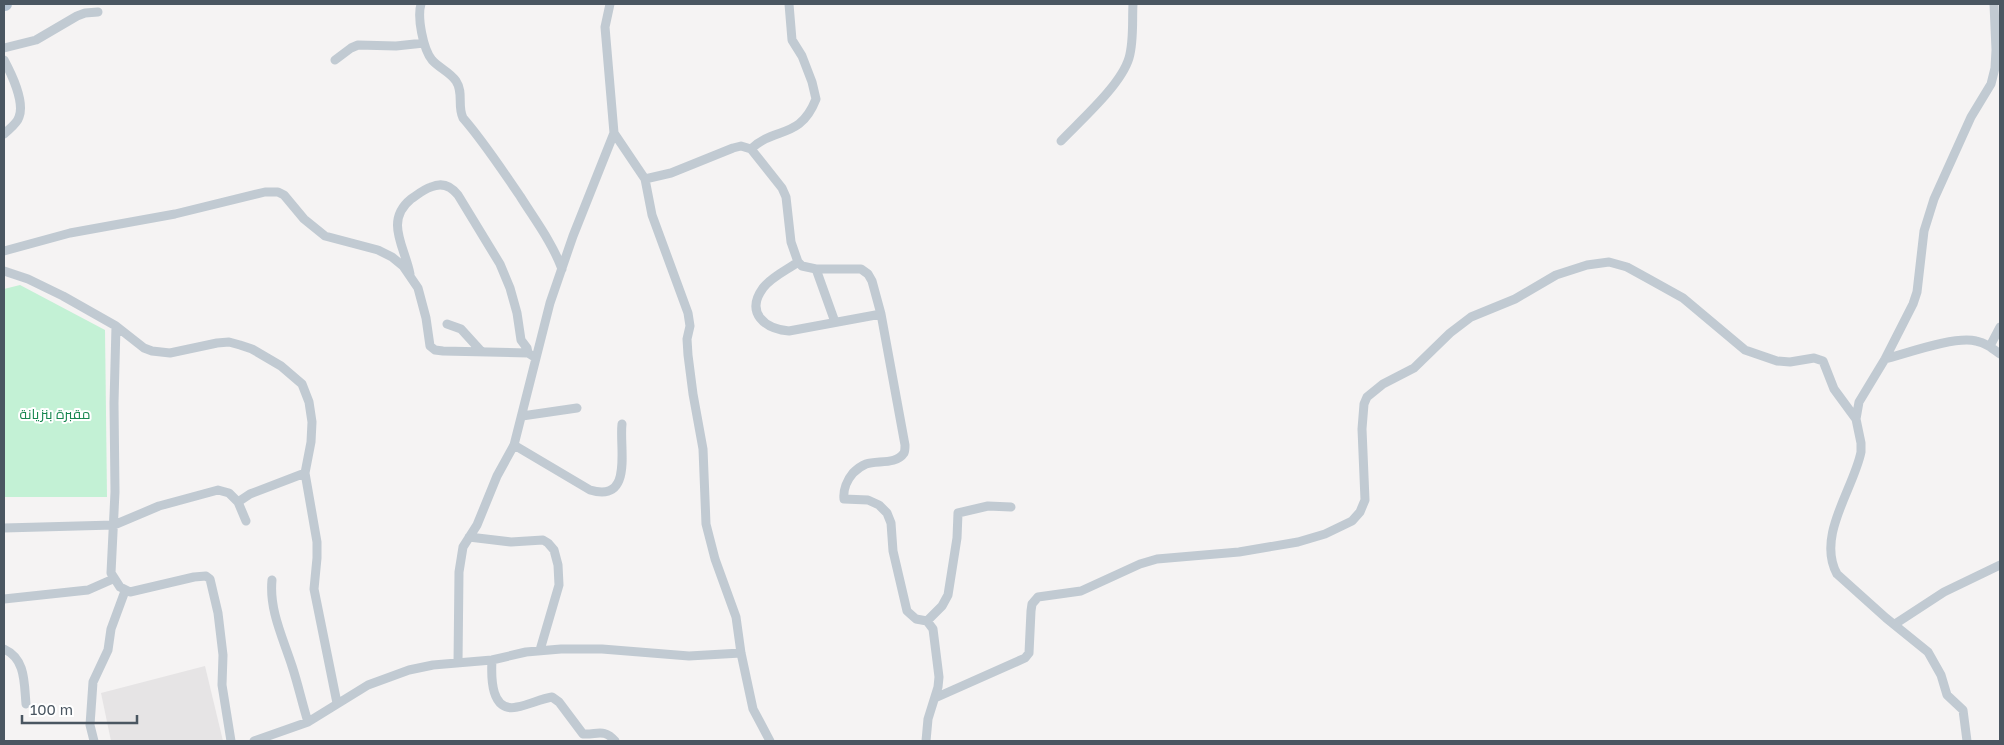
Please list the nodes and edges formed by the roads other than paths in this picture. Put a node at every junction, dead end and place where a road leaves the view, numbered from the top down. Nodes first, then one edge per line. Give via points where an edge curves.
1 (422, 4) edge
2 (610, 4) edge
3 (789, 4) edge
4 (1133, 4) edge
5 (1994, 4) edge
6 (98, 12) dead end
7 (1998, 34) edge
8 (424, 43) junction
9 (4, 48) edge
10 (4, 60) edge
11 (336, 60) dead end
12 (614, 133) junction
13 (4, 134) edge
14 (1061, 141) dead end
15 (751, 149) junction
16 (646, 179) junction
17 (4, 251) edge
18 (798, 262) junction
19 (562, 269) junction
20 (816, 270) junction
21 (4, 271) edge
22 (410, 275) junction
23 (881, 314) junction
24 (835, 322) junction
25 (447, 324) dead end
26 (116, 326) junction
27 (2000, 327) edge
28 (1990, 346) junction
29 (481, 351) junction
30 (2000, 354) edge
31 (532, 355) junction
32 (1885, 359) junction
33 (578, 408) dead end
34 (522, 416) junction
35 (1856, 419) junction
36 (622, 424) dead end
37 (514, 445) junction
38 (304, 473) junction
39 (238, 502) junction
40 (1011, 507) dead end
41 (246, 521) dead end
42 (114, 525) junction
43 (4, 528) edge
44 (469, 537) junction
45 (2000, 565) edge
46 (113, 579) junction
47 (272, 580) dead end
48 (125, 591) junction
49 (4, 599) edge
50 (928, 621) junction
51 (1895, 624) junction
52 (4, 649) edge
53 (540, 650) junction
54 (741, 653) junction
55 (492, 660) junction
56 (458, 663) junction
57 (935, 698) junction
58 (337, 703) junction
59 (26, 704) dead end
60 (308, 722) junction
61 (94, 741) edge
62 (231, 741) edge
63 (254, 741) edge
64 (615, 741) edge
65 (770, 741) edge
66 (926, 741) edge
67 (1967, 741) edge

1 - 8 street
2 - 12 street via 605,28
3 - 15 street via 792,40 802,56 816,99 797,126 759,141
4 - 14 street via 1129,58 1115,83
5 - 7 street
6 - 9 street via 76,16 36,40
7 - 32 street via 1991,84 1971,117 1934,199 1924,231 1917,292
8 - 11 street via 358,45
8 - 19 street via 432,59 456,81 461,92 463,118 500,166 545,234
10 - 13 street via 17,90 21,114
12 - 16 street
12 - 19 street
15 - 16 street via 733,148 671,173
15 - 18 street via 784,193 790,242
16 - 54 street via 652,215 688,313 688,355 703,449 706,524 736,617
17 - 22 street via 70,233 175,214 265,192 278,192 321,233 378,250 392,257
18 - 20 street
18 - 24 street via 763,288 757,303 759,316 765,324 781,330
19 - 31 street
20 - 23 street via 861,269 868,274
20 - 24 street
21 - 26 street via 37,283
22 - 29 street via 424,307 430,346 444,351
22 - 31 street via 398,235 400,211 429,187 445,185 458,195 500,264 514,298 521,340
23 - 24 street
23 - 50 street via 904,436 904,453 891,461 868,463 859,468 848,478 844,499 868,500 887,513 907,612 916,619
25 - 29 street via 460,329
26 - 38 street via 144,348 161,353 217,343 240,345 270,359 294,376 307,392 311,411 311,442
26 - 42 street
27 - 28 street
28 - 30 street
28 - 32 street via 1963,341
29 - 31 street
31 - 34 street
32 - 35 street via 1859,402
33 - 34 street
34 - 37 street
35 - 51 street via 1861,452 1835,520 1831,541 1833,563 1840,577
35 - 57 street via 1834,389 1823,361 1814,358 1784,362 1745,350 1684,298 1627,267 1609,262 1568,270 1463,322 1414,368 1383,384 1367,397 1362,429 1364,500 1352,521 1298,542 1239,552 1157,559 1081,591 1038,597 1032,604 1029,652 1025,658
36 - 37 street via 622,469 618,483 603,492 590,490
37 - 44 street
38 - 39 street
38 - 58 street via 317,542 314,589
39 - 41 street
39 - 42 street via 229,492 213,491 159,506
40 - 50 street via 988,506 958,513 948,595
42 - 43 street
42 - 46 street via 110,561
44 - 53 street via 511,542 543,540 554,550 559,585
44 - 56 street via 463,547 459,572
45 - 51 street via 1944,592
46 - 48 street
46 - 49 street via 88,590
47 - 60 street via 272,602
48 - 61 street via 111,630 108,650 93,682 90,725
48 - 62 street via 144,590 201,576 210,579 223,655 222,685
50 - 57 street via 933,629 938,668
51 - 67 street via 1934,660 1947,694 1963,710
52 - 59 street via 14,655 22,669
53 - 54 street via 602,649 688,656
53 - 55 street
54 - 65 street via 753,709
55 - 56 street
55 - 64 street via 495,695 505,707 516,708 552,697 583,734 600,732
56 - 58 street via 433,665 387,678
57 - 66 street via 928,719
58 - 60 street
60 - 63 street

